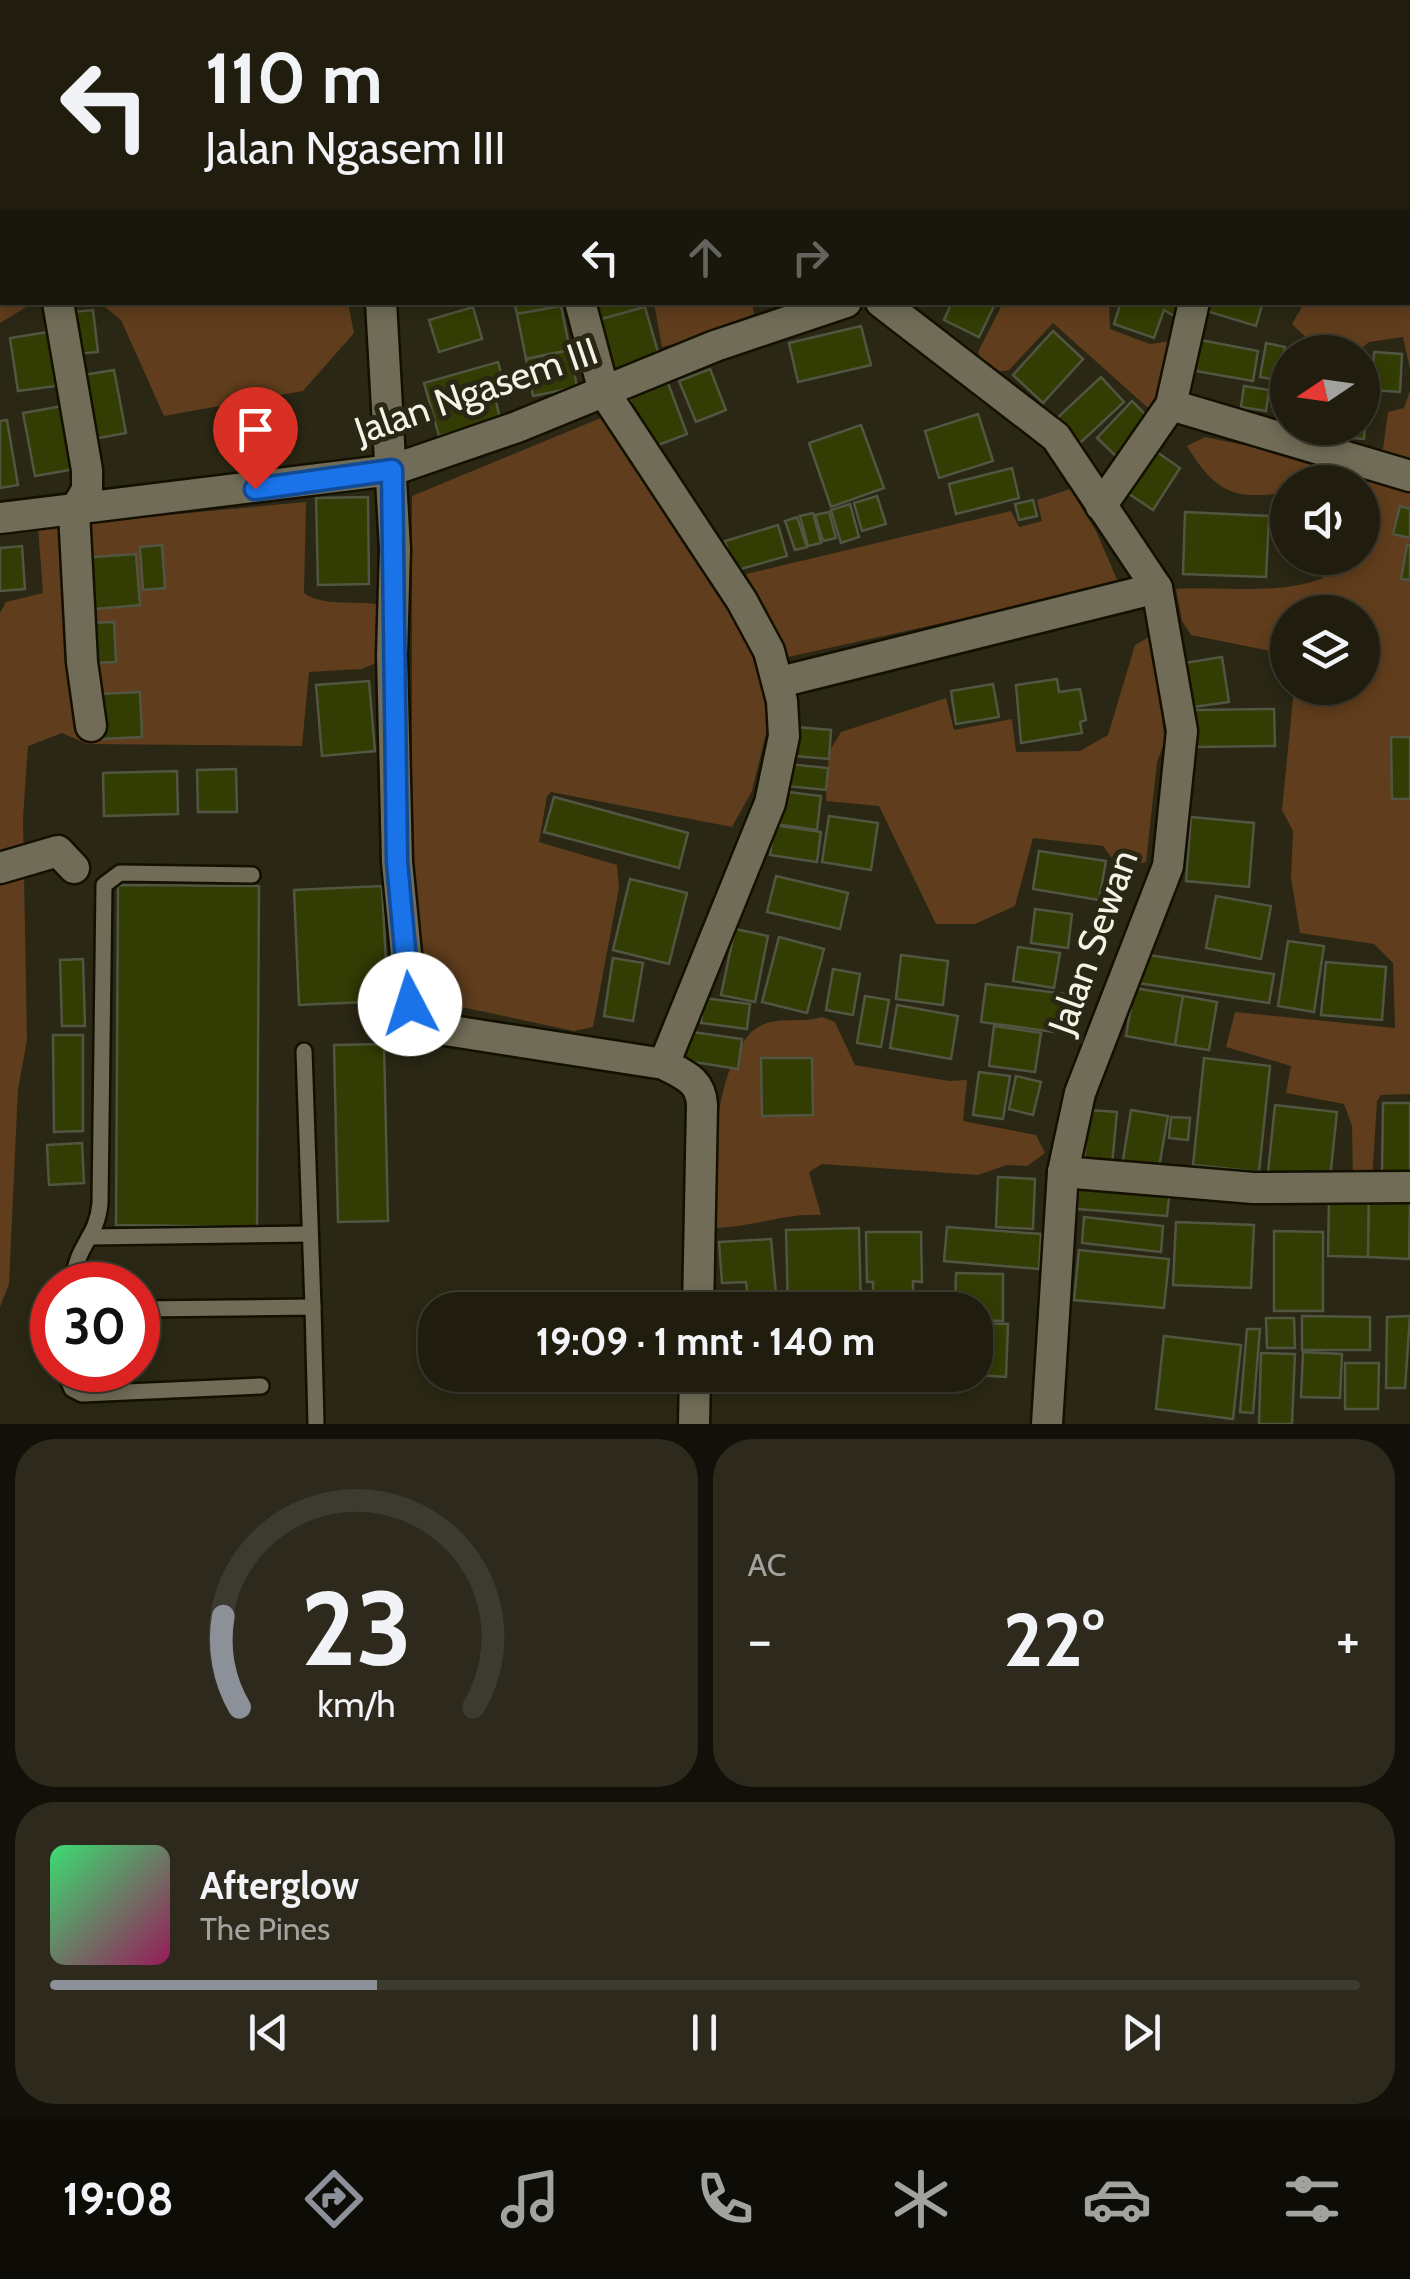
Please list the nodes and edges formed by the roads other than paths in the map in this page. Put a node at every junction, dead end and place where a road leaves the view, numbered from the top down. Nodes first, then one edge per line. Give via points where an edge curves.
1 (59, 305) edge
2 (381, 305) edge
3 (581, 305) edge
4 (837, 305) edge
5 (885, 305) edge
6 (1193, 305) edge
7 (604, 392) junction
8 (1171, 405) junction
9 (392, 470) junction
10 (1410, 476) edge
11 (1101, 506) junction
12 (74, 512) junction
13 (0, 518) edge
14 (1156, 588) junction
15 (780, 682) junction
16 (91, 726) dead end
17 (0, 868) edge
18 (74, 868) dead end
19 (252, 875) dead end
20 (304, 1051) dead end
21 (664, 1064) junction
22 (1063, 1172) junction
23 (1410, 1188) edge
24 (310, 1234) junction
25 (90, 1237) junction
26 (75, 1262) edge
27 (698, 1292) edge
28 (312, 1307) junction
29 (160, 1310) edge
30 (260, 1386) dead end
31 (160, 1390) edge
32 (78, 1392) edge
33 (126, 1392) edge
34 (695, 1392) edge
35 (316, 1424) edge
36 (694, 1424) edge
37 (1048, 1424) edge

1 - 12 street via 87,470 87,490
2 - 9 street
3 - 7 street
4 - 7 street, Jalan Ngasem III
5 - 11 street, Jalan Sewan via 1056,437
6 - 8 street
7 - 9 street, Jalan Ngasem III
7 - 15 street via 742,601
8 - 10 street
8 - 11 street
9 - 12 street, Jalan Ngasem III
9 - 21 street via 397,862 416,1019 426,1027
11 - 14 street, Jalan Sewan
12 - 13 street, Jalan Ngasem III
12 - 16 street
14 - 15 street
14 - 22 street, Jalan Sewan via 1182,732 1168,866 1080,1093
15 - 21 street via 784,736 770,803
17 - 18 street via 58,851
19 - 25 lane via 120,873 104,885 100,1202
20 - 24 lane
21 - 27 street via 695,1082 702,1096
22 - 23 street via 1253,1188
22 - 37 street, Jalan Sewan
24 - 25 lane
24 - 28 lane
25 - 26 lane
28 - 29 lane
28 - 35 lane
30 - 31 lane
32 - 33 lane
34 - 36 street

